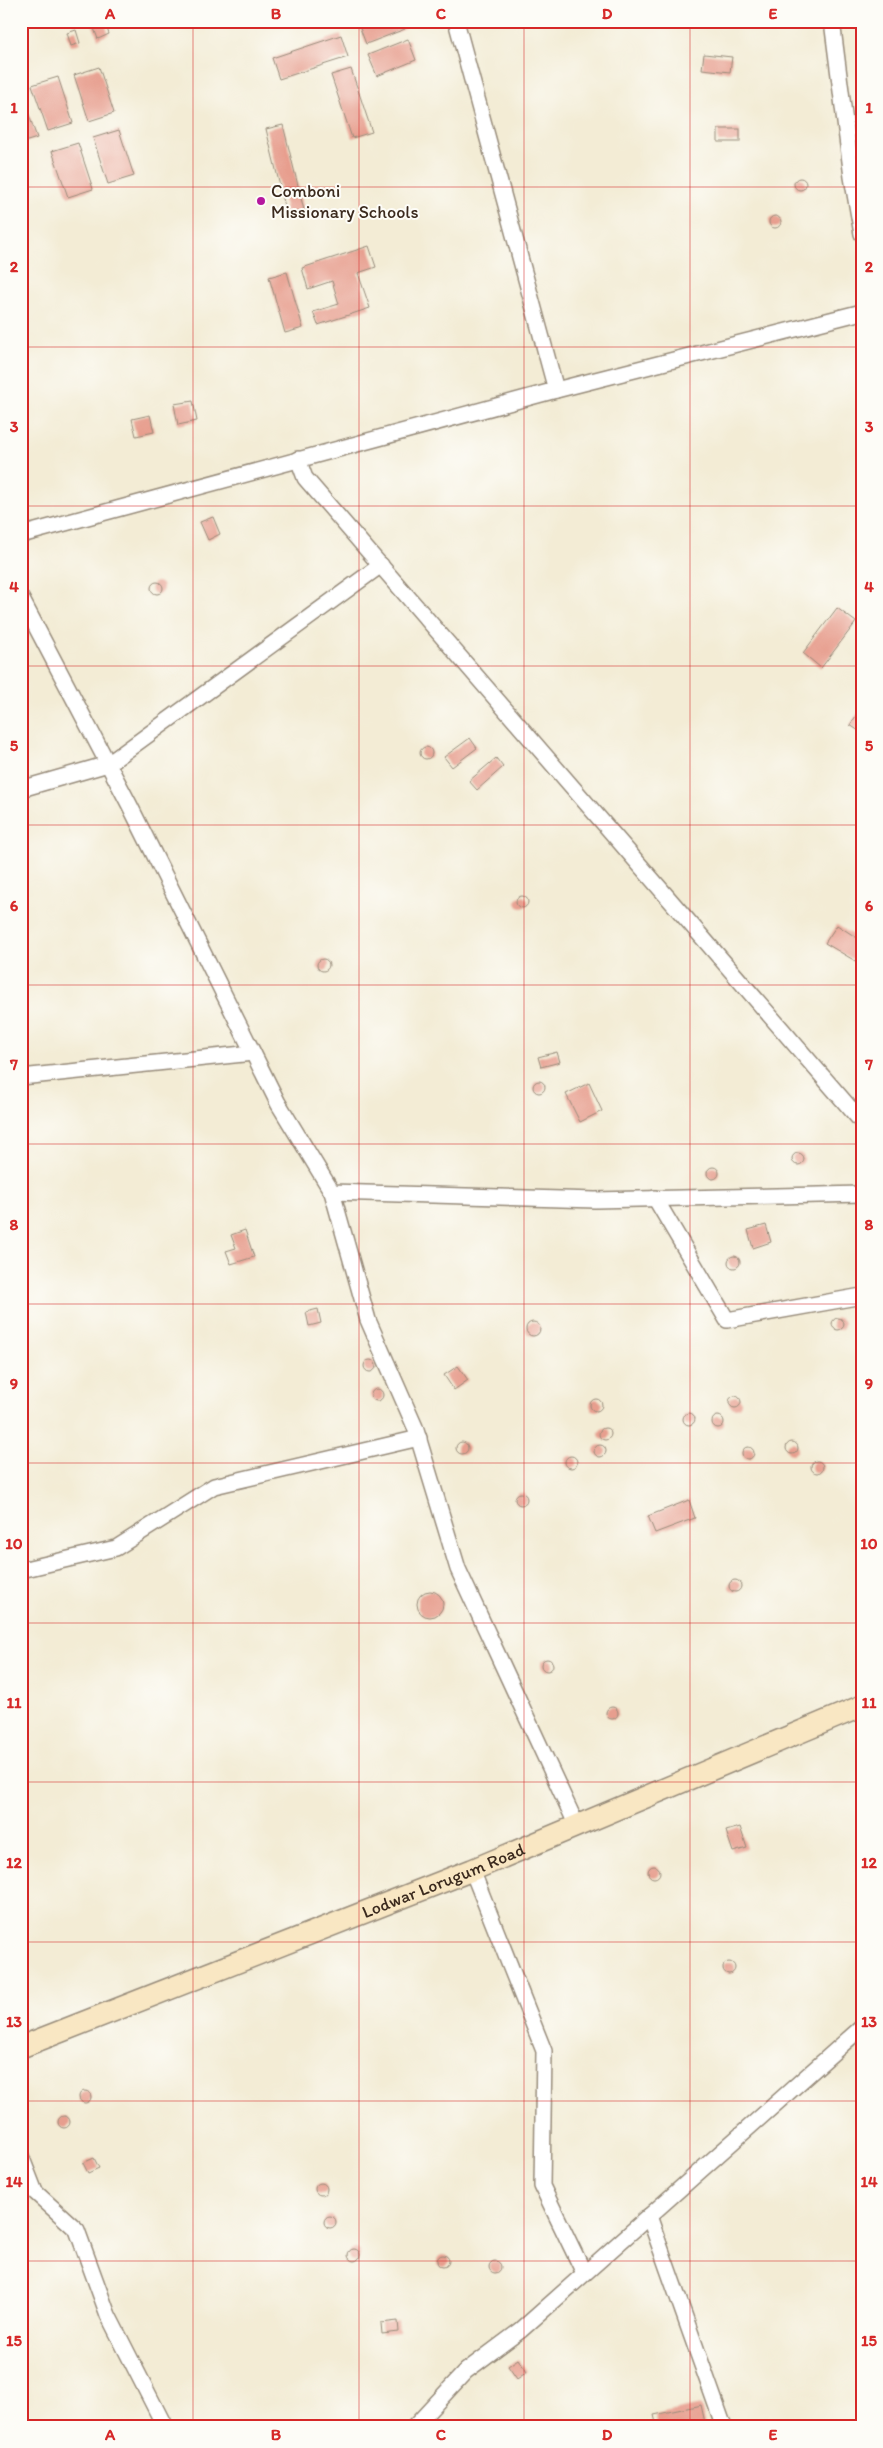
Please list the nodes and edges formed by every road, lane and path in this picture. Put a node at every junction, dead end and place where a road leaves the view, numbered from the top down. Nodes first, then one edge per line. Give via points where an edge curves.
1 (456, 21) edge
2 (832, 21) edge
3 (862, 234) edge
4 (862, 312) edge
5 (556, 390) junction
6 (298, 459) junction
7 (21, 535) edge
8 (381, 565) junction
9 (21, 598) edge
10 (108, 764) junction
11 (21, 789) edge
12 (253, 1053) junction
13 (21, 1077) edge
14 (862, 1122) edge
15 (332, 1192) junction
16 (862, 1194) edge
17 (655, 1198) junction
18 (862, 1296) edge
19 (419, 1438) junction
20 (21, 1570) edge
21 (862, 1706) edge
22 (577, 1826) junction
23 (472, 1870) junction
24 (862, 2027) edge
25 (21, 2047) edge
26 (21, 2156) edge
27 (649, 2216) junction
28 (584, 2274) junction
29 (166, 2427) edge
30 (414, 2427) edge
31 (724, 2427) edge

1 - 5 street
2 - 3 street
4 - 5 street
5 - 6 street
6 - 7 street
6 - 8 street via 305,478
8 - 10 street
8 - 14 street
9 - 10 street
10 - 11 street
10 - 12 street
12 - 13 street
12 - 15 street via 278,1103
15 - 17 street via 595,1200
15 - 19 street via 368,1320
16 - 17 street
17 - 18 street via 727,1320
19 - 20 street via 214,1486 116,1548
19 - 22 street via 458,1569
21 - 22 main road, Lodwar Lorugum Road
22 - 23 main road, Lodwar Lorugum Road
23 - 25 main road, Lodwar Lorugum Road
23 - 28 street via 544,2051 542,2186
24 - 27 street
26 - 29 street via 35,2192 77,2230 108,2315
27 - 28 street
27 - 31 street
28 - 30 street via 521,2330 466,2371

